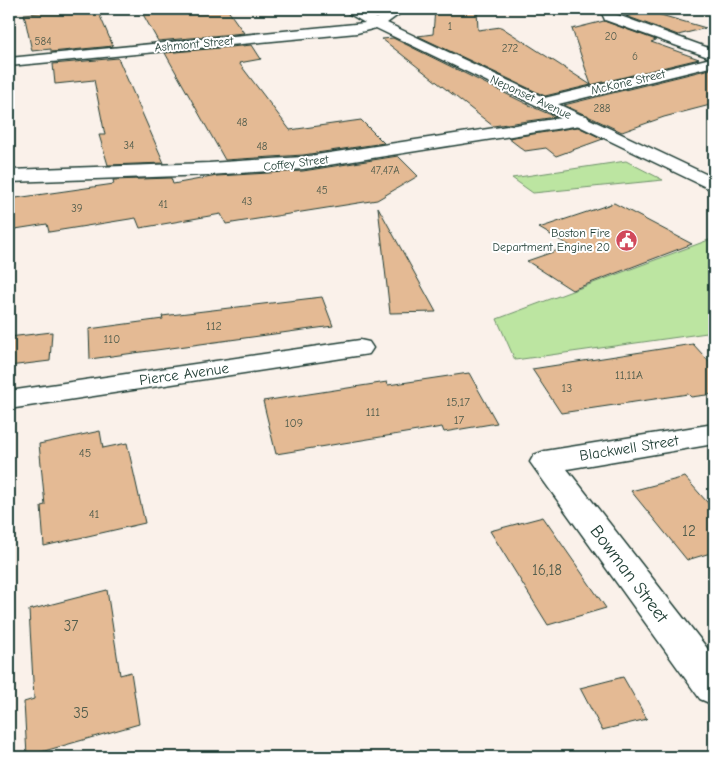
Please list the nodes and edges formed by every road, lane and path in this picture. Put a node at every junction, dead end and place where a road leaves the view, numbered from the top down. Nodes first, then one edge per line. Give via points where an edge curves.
1 (347, 9) edge
2 (400, 9) edge
3 (606, 9) edge
4 (378, 24) junction
5 (714, 56) edge
6 (9, 62) edge
7 (714, 62) edge
8 (542, 103) junction
9 (581, 120) junction
10 (9, 176) edge
11 (714, 184) edge
12 (360, 348) dead end
13 (9, 400) edge
14 (714, 434) edge
15 (545, 462) joint
16 (714, 687) edge

1 - 4 street, Neponset Avenue
2 - 4 street
3 - 5 street via 610,17
4 - 6 street, Ashmont Street via 357,29
4 - 8 street, Neponset Avenue
7 - 8 street, McKone Street
8 - 9 street, Neponset Avenue
9 - 10 street, Coffey Street via 278,166
9 - 11 street, Neponset Avenue
12 - 13 street, Pierce Avenue
14 - 15 street, Blackwell Street
15 - 16 street, Bowman Street

